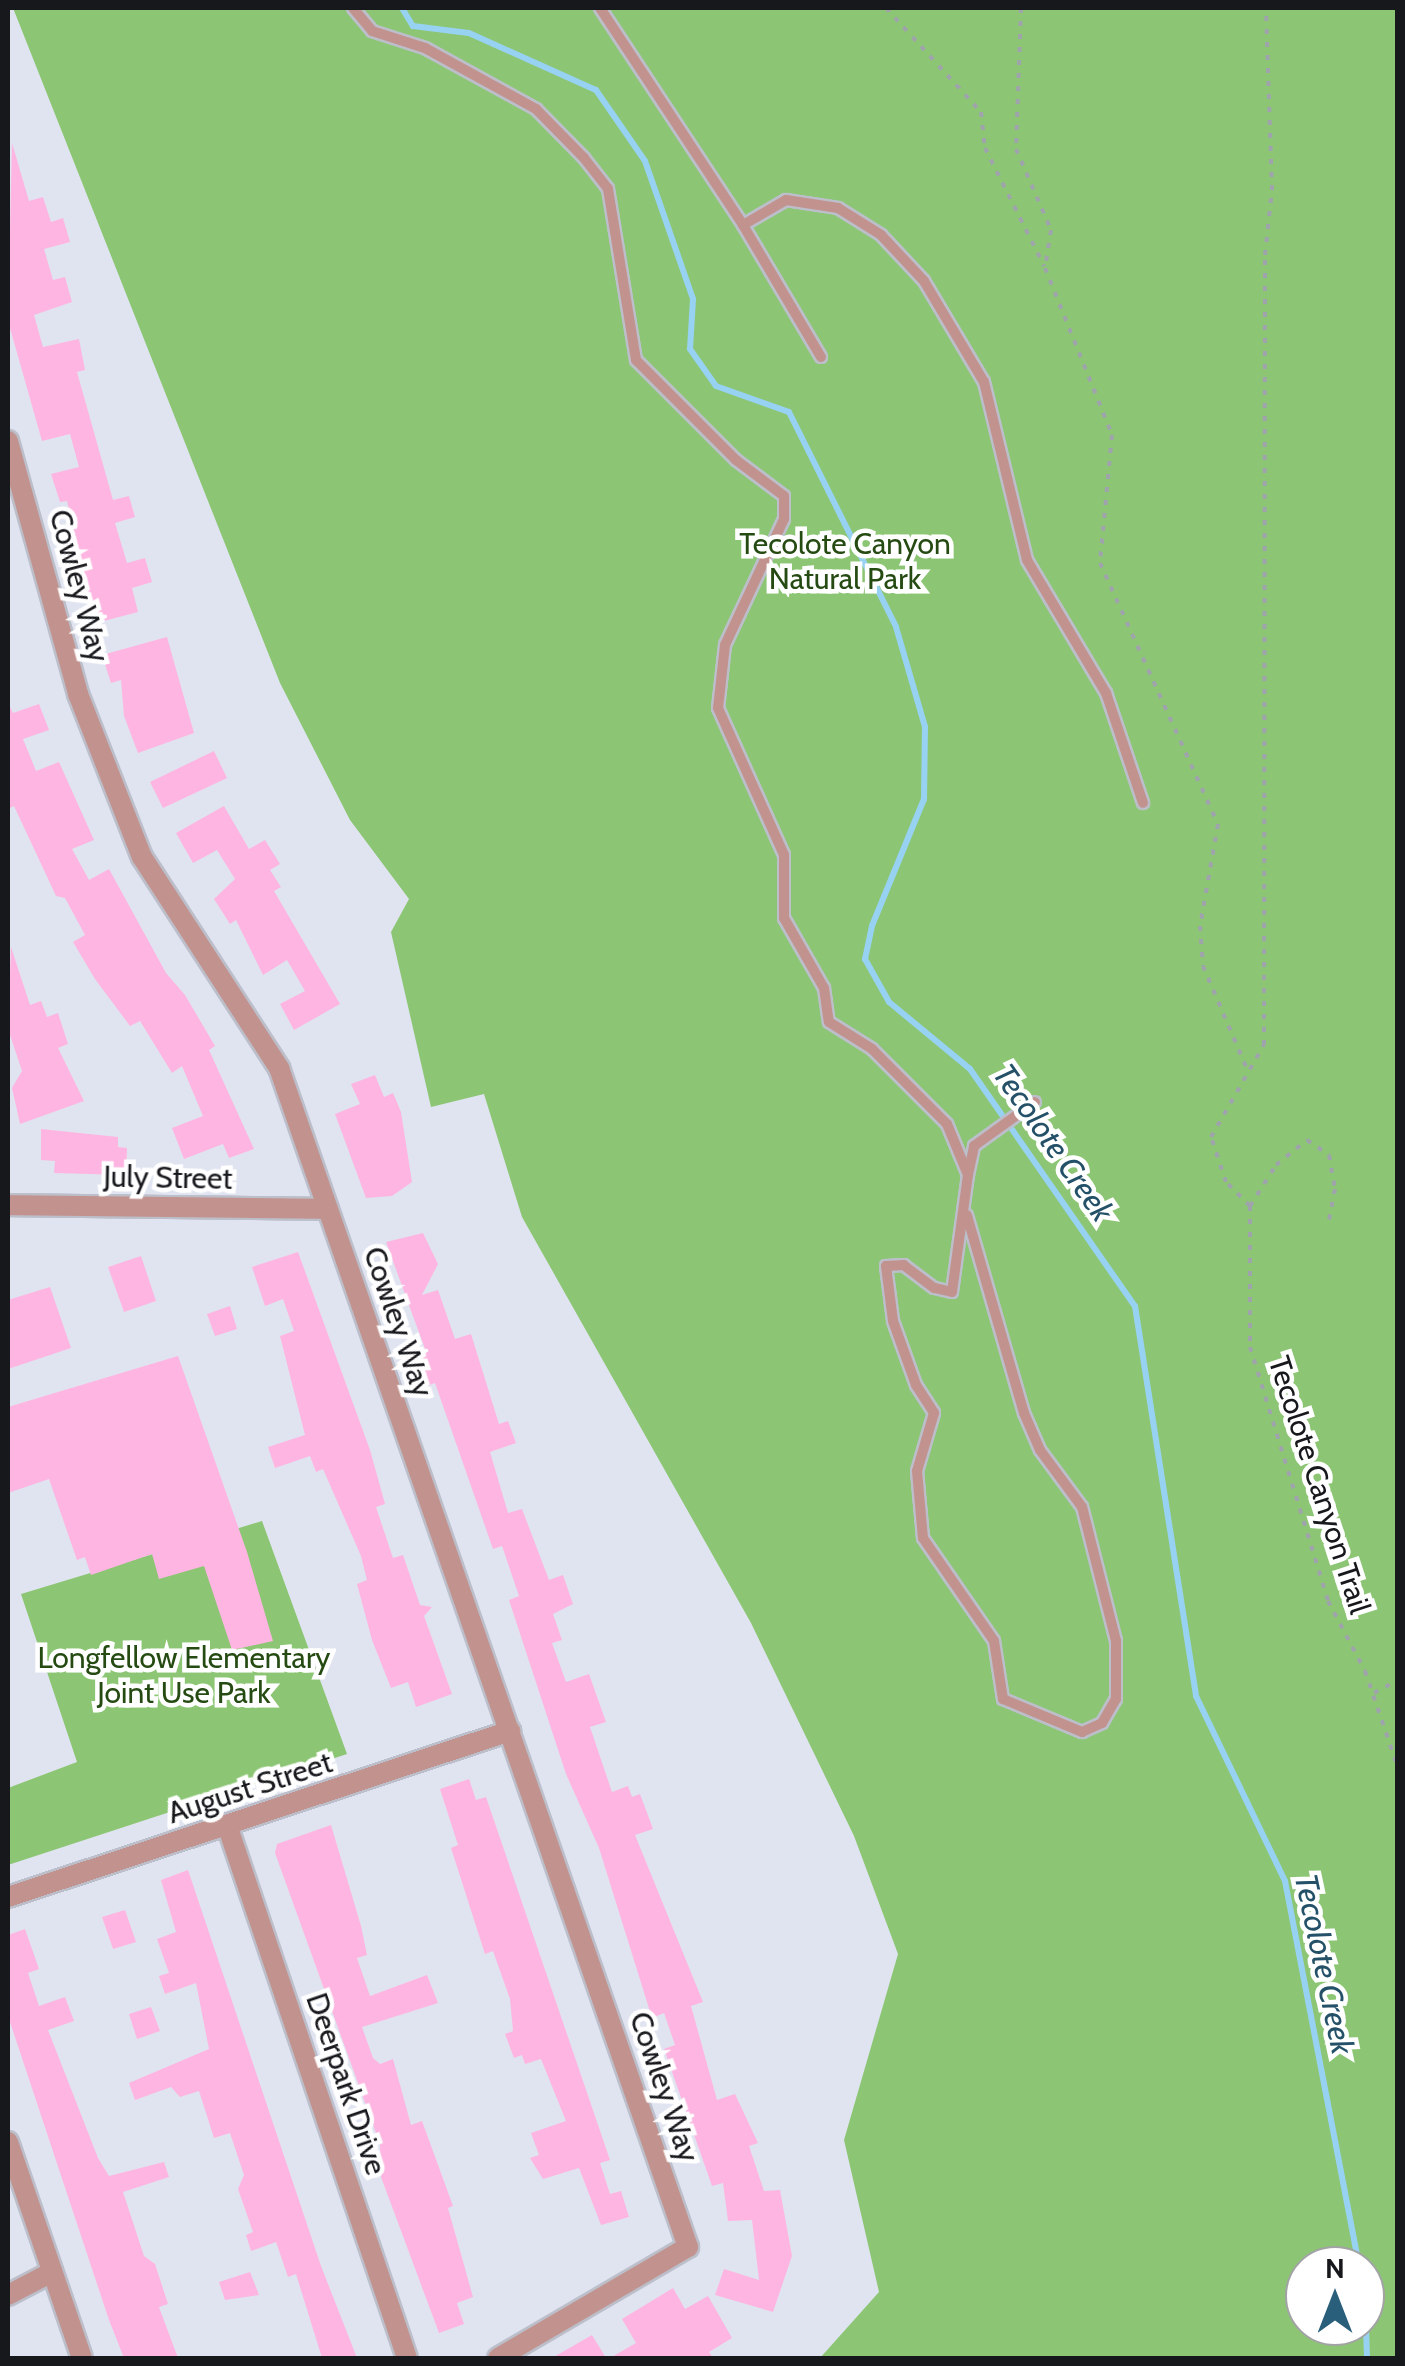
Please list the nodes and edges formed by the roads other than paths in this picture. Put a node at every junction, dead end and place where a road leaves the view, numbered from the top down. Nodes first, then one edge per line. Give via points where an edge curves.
1 (353, 8) edge
2 (600, 8) edge
3 (743, 224) junction
4 (822, 357) dead end
5 (8, 441) edge
6 (1142, 803) dead end
7 (1035, 1102) dead end
8 (968, 1176) junction
9 (8, 1205) edge
10 (328, 1209) junction
11 (967, 1215) junction
12 (510, 1731) junction
13 (228, 1828) junction
14 (8, 1897) edge
15 (8, 2142) edge
16 (52, 2272) junction
17 (8, 2295) edge
18 (82, 2358) edge
19 (407, 2358) edge
20 (498, 2358) edge

1 - 8 lane via 372,31 425,48 536,110 584,158 608,189 636,360 736,460 784,496 784,518 725,645 718,708 784,855 784,918 824,988 829,1022 872,1049 947,1124
2 - 3 lane
3 - 4 lane
3 - 6 lane via 786,200 838,208 880,235 924,281 984,382 1026,560 1106,693
5 - 10 street, Cowley Way via 78,694 142,857 279,1068
7 - 8 lane via 974,1146
8 - 11 lane
9 - 10 street, July Street
10 - 12 street, Cowley Way
11 - 11 lane via 952,1292 934,1288 904,1265 886,1266 893,1321 916,1385 934,1412 917,1470 923,1538 994,1641 1003,1699 1082,1732 1102,1723 1116,1699 1116,1641 1082,1507 1040,1450 1024,1413
12 - 13 street, August Street
12 - 20 street, Cowley Way via 688,2247
13 - 14 street, August Street
13 - 19 street, Deerpark Drive
15 - 16 street
16 - 17 street
16 - 18 street

